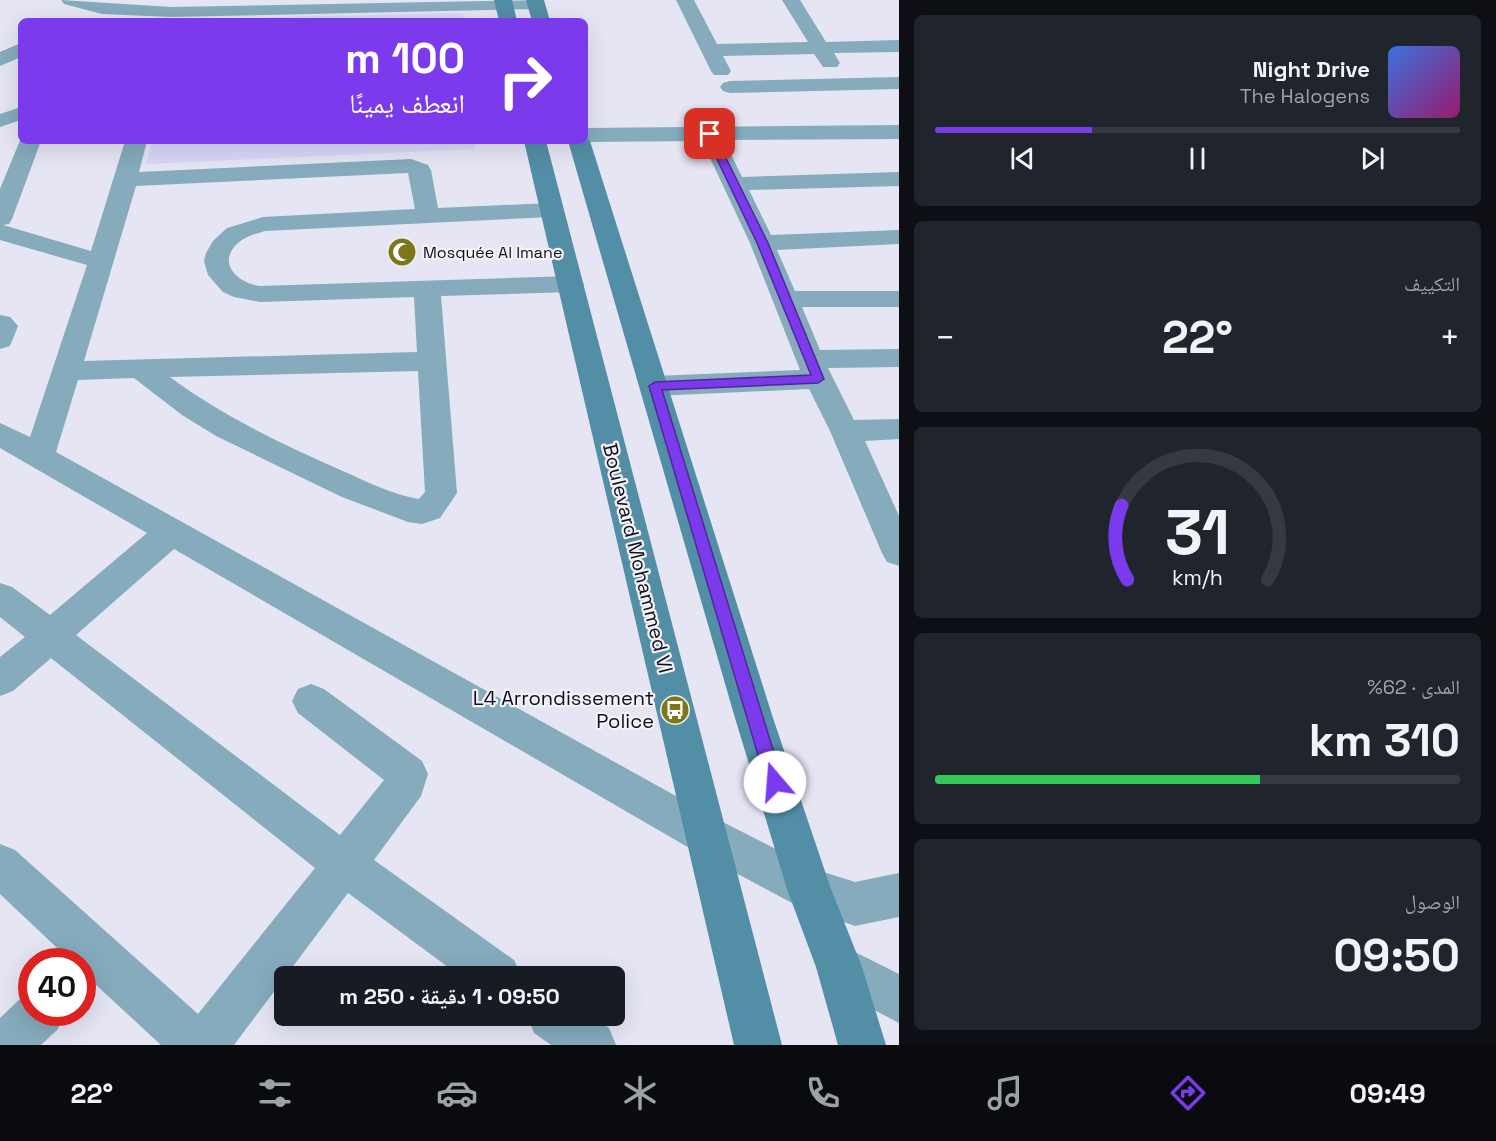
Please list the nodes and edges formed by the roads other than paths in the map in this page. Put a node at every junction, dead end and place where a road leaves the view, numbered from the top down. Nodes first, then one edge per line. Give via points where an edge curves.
1 (70, 0) edge
2 (685, 0) edge
3 (790, 0) edge
4 (354, 3) edge
5 (110, 4) edge
6 (505, 8) edge
7 (537, 8) edge
8 (169, 16) edge
9 (82, 18) edge
10 (18, 41) edge
11 (899, 46) edge
12 (820, 49) junction
13 (711, 50) junction
14 (8, 61) edge
15 (899, 83) edge
16 (844, 85) junction
17 (730, 87) junction
18 (18, 114) edge
19 (746, 118) junction
20 (0, 122) edge
21 (710, 134) junction
22 (588, 135) edge
23 (29, 144) edge
24 (135, 144) edge
25 (536, 144) edge
26 (580, 144) edge
27 (879, 148) edge
28 (126, 180) junction
29 (733, 184) junction
30 (551, 210) junction
31 (428, 217) junction
32 (0, 219) edge
33 (0, 232) edge
34 (899, 237) edge
35 (762, 243) junction
36 (100, 261) junction
37 (571, 284) junction
38 (427, 288) junction
39 (899, 298) edge
40 (784, 299) junction
41 (0, 323) edge
42 (0, 340) edge
43 (899, 358) edge
44 (433, 362) junction
45 (140, 369) junction
46 (814, 369) junction
47 (66, 371) junction
48 (655, 386) junction
49 (899, 429) edge
50 (845, 431) junction
51 (0, 434) edge
52 (40, 455) junction
53 (892, 519) edge
54 (171, 532) junction
55 (899, 553) edge
56 (0, 597) edge
57 (52, 636) junction
58 (0, 680) edge
59 (311, 701) dead end
60 (706, 835) junction
61 (0, 865) edge
62 (345, 865) junction
63 (809, 889) junction
64 (899, 895) edge
65 (76, 948) edge
66 (484, 966) edge
67 (839, 967) junction
68 (96, 969) edge
69 (899, 1000) edge
70 (27, 1026) edge
71 (565, 1026) edge
72 (7, 1045) edge
73 (196, 1045) edge
74 (204, 1045) edge
75 (592, 1045) edge
76 (758, 1045) edge
77 (862, 1045) edge

1 - 5 street
2 - 13 street
3 - 12 street
4 - 6 street
4 - 8 street
5 - 8 street
5 - 9 street
6 - 7 street
10 - 14 street
11 - 12 street
12 - 13 street
12 - 16 street
13 - 17 street
15 - 16 street
16 - 17 street
16 - 27 street
17 - 19 street
18 - 20 street
19 - 21 street
19 - 27 street
21 - 22 street
21 - 29 street
23 - 32 street
24 - 28 street
25 - 30 street, Boulevard Mohammed VI
26 - 48 street
27 - 29 street
28 - 31 street via 411,166 420,170
28 - 36 street
29 - 35 street
30 - 31 street
30 - 37 street, Boulevard Mohammed VI
31 - 38 street via 263,224 228,238 216,253 217,268 225,282 241,291 260,294
33 - 36 street
34 - 35 street
35 - 40 street
36 - 47 street
37 - 38 street
37 - 60 street, Boulevard Mohammed VI
38 - 44 street
39 - 40 street
40 - 46 street
41 - 42 street via 4,326
43 - 46 street
44 - 45 street
44 - 45 street via 441,494 433,507 420,512 394,506 256,445 197,411
45 - 47 street
46 - 48 street
46 - 50 street
47 - 52 street
48 - 63 street
49 - 50 street
50 - 53 street
51 - 52 street
52 - 54 street
53 - 55 street
54 - 57 street
54 - 60 street
56 - 57 street
57 - 58 street
57 - 62 street
59 - 62 street via 408,774 407,783
60 - 63 street
60 - 76 street, Boulevard Mohammed VI
61 - 65 street
62 - 66 street
62 - 74 street
63 - 64 street via 855,903
63 - 67 street
67 - 69 street
67 - 77 street
68 - 73 street
70 - 72 street
71 - 75 street

